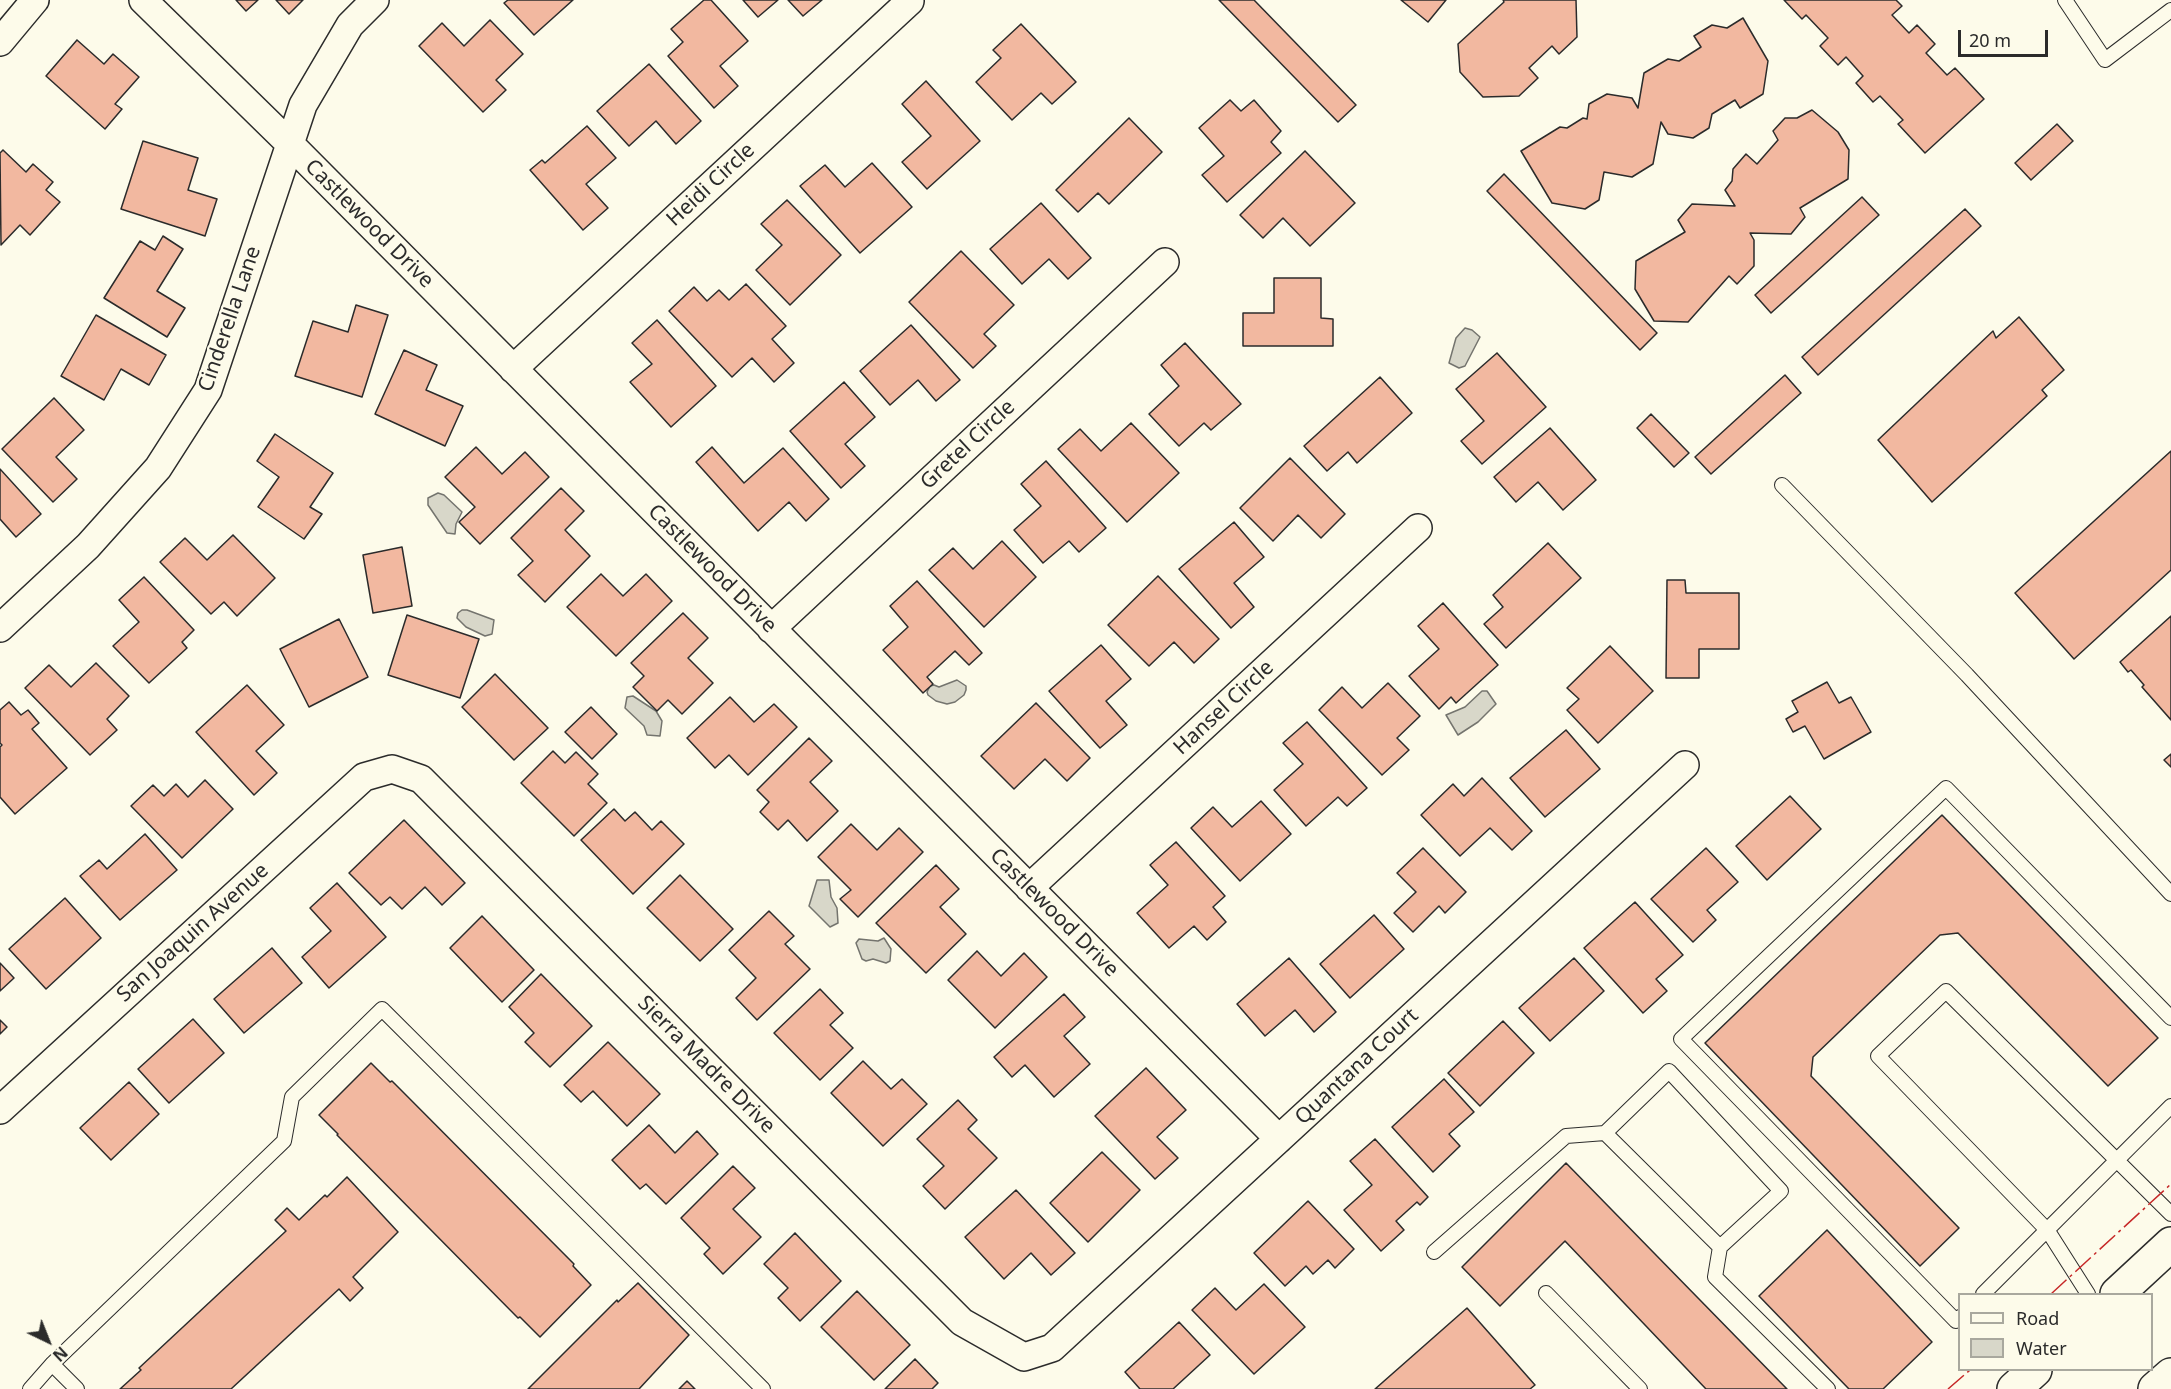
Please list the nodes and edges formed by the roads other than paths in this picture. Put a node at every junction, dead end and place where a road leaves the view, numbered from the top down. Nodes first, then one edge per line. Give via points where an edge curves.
1 (35, 0) edge
2 (143, 0) edge
3 (375, 0) edge
4 (2065, 0) edge
5 (909, 1) edge
6 (2171, 10) edge
7 (0, 42) edge
8 (290, 144) junction
9 (1166, 262) dead end
10 (513, 369) junction
11 (1782, 484) dead end
12 (1418, 528) dead end
13 (0, 628) edge
14 (771, 629) junction
15 (1684, 765) dead end
16 (392, 769) joint
17 (1029, 888) junction
18 (2171, 894) edge
19 (2171, 1018) edge
20 (2171, 1106) edge
21 (0, 1110) edge
22 (1605, 1133) junction
23 (1279, 1139) junction
24 (2117, 1159) junction
25 (2171, 1214) edge
26 (2048, 1231) junction
27 (2171, 1244) edge
28 (1720, 1247) junction
29 (1434, 1252) dead end
30 (1546, 1293) dead end
31 (1984, 1293) edge
32 (2087, 1293) edge
33 (2118, 1293) edge
34 (1958, 1318) edge
35 (1024, 1357) joint
36 (52, 1364) junction
37 (2034, 1371) edge
38 (2171, 1374) edge
39 (30, 1389) edge
40 (77, 1389) edge
41 (763, 1389) edge
42 (1640, 1389) edge
43 (1828, 1389) edge
44 (2014, 1389) edge
45 (2155, 1389) edge

1 - 7 street
2 - 8 street, Castlewood Drive
3 - 8 street, Cinderella Lane via 350,25 303,105
4 - 6 lane via 2105,60
5 - 10 street, Heidi Circle
8 - 10 street, Castlewood Drive
8 - 13 street, Cinderella Lane via 208,390 158,468 88,546
9 - 14 street, Gretel Circle
10 - 14 street, Castlewood Drive
11 - 18 lane
12 - 17 street, Hansel Circle
14 - 17 street, Castlewood Drive
15 - 23 street, Quantana Court
16 - 21 street, San Joaquin Avenue via 364,777
16 - 35 street, Sierra Madre Drive via 421,779 962,1322
17 - 23 street, Castlewood Drive
19 - 34 lane via 1946,788 1681,1039 1956,1321
20 - 24 lane
22 - 28 lane
22 - 28 lane via 1669,1071 1781,1191
22 - 29 lane via 1566,1136
23 - 35 street, Quantana Court via 1052,1348
24 - 25 lane
24 - 26 lane
24 - 26 lane via 1947,991 1878,1056
26 - 31 lane
26 - 32 lane
27 - 33 main road
28 - 43 lane via 1716,1277
30 - 42 lane
36 - 39 lane
36 - 40 lane
36 - 41 lane via 284,1141 292,1097 382,1009
37 - 44 main road
38 - 45 main road

